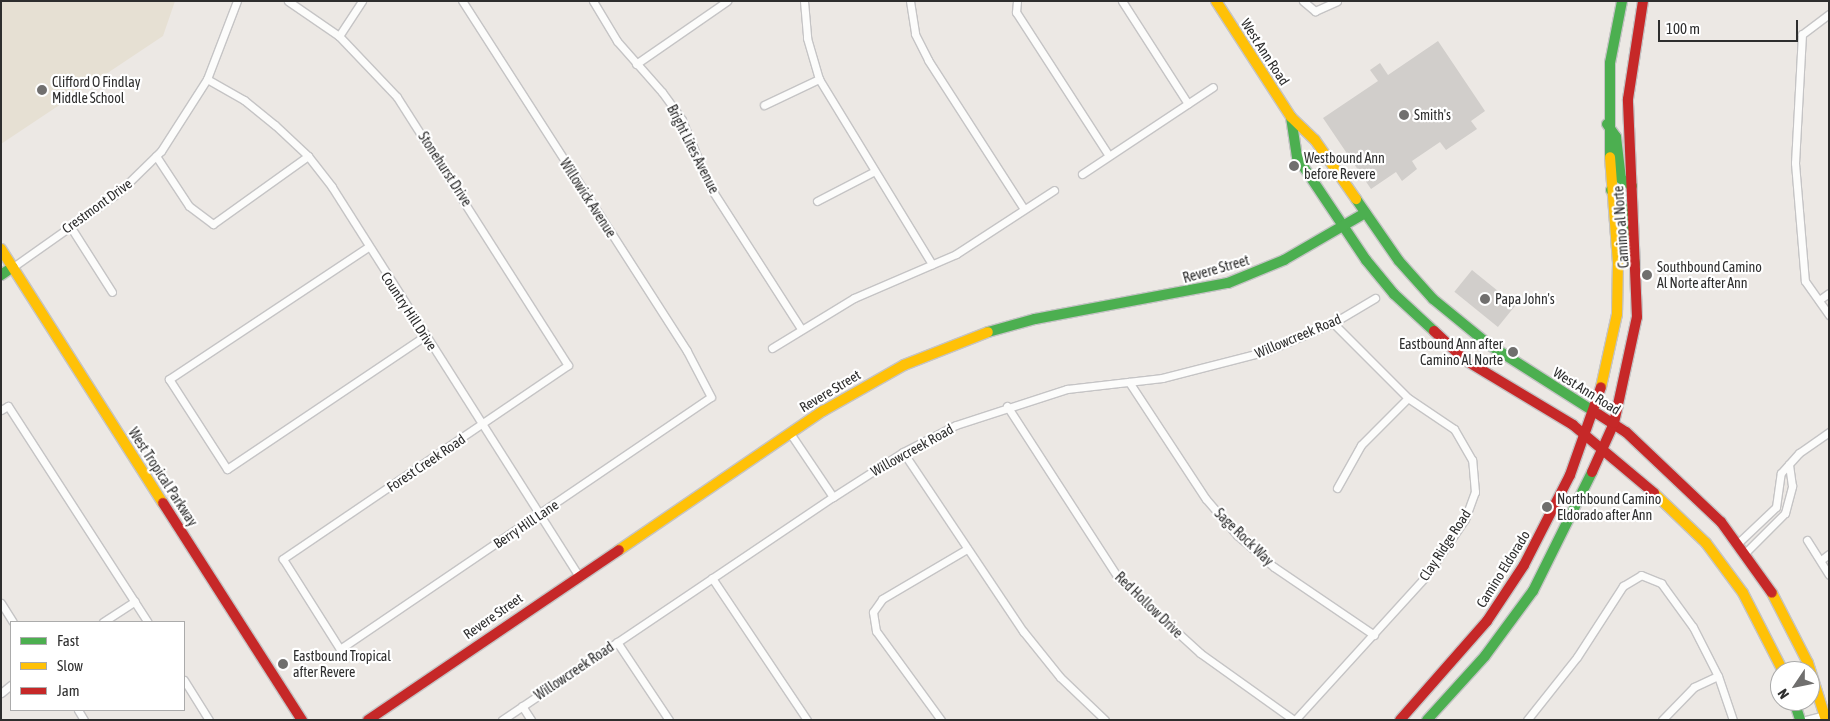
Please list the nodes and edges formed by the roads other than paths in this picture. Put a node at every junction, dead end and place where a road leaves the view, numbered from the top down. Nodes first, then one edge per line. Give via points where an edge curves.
1 (237, 1) edge
2 (288, 1) edge
3 (362, 1) edge
4 (462, 1) edge
5 (593, 1) edge
6 (728, 1) edge
7 (804, 1) edge
8 (910, 1) edge
9 (1122, 1) edge
10 (1216, 1) edge
11 (1303, 1) edge
12 (1337, 1) edge
13 (1622, 1) edge
14 (1643, 1) edge
15 (1017, 2) edge
16 (1829, 14) edge
17 (339, 36) junction
18 (636, 64) junction
19 (207, 79) junction
20 (819, 79) junction
21 (1213, 87) dead end
22 (1188, 104) junction
23 (764, 105) dead end
24 (1291, 117) junction
25 (1607, 124) junction
26 (156, 156) junction
27 (308, 156) junction
28 (1109, 156) junction
29 (873, 172) junction
30 (1082, 174) dead end
31 (1632, 186) junction
32 (1054, 190) dead end
33 (1611, 190) junction
34 (817, 201) dead end
35 (1024, 209) junction
36 (1366, 213) junction
37 (70, 226) junction
38 (1342, 226) junction
39 (368, 247) junction
40 (1, 249) edge
41 (932, 264) junction
42 (13, 267) junction
43 (1638, 272) junction
44 (1, 275) edge
45 (112, 292) dead end
46 (1829, 293) edge
47 (1375, 298) dead end
48 (1819, 300) junction
49 (1829, 315) edge
50 (1333, 323) junction
51 (801, 329) junction
52 (425, 336) junction
53 (772, 348) dead end
54 (568, 365) joint
55 (1129, 382) junction
56 (712, 397) joint
57 (1408, 398) junction
58 (1007, 406) junction
59 (5, 408) edge
60 (1595, 411) junction
61 (1614, 423) junction
62 (483, 424) junction
63 (1829, 432) edge
64 (790, 433) junction
65 (1586, 435) junction
66 (1604, 448) junction
67 (903, 452) junction
68 (1789, 464) junction
69 (1337, 488) dead end
70 (833, 497) junction
71 (541, 514) junction
72 (1808, 540) dead end
73 (1738, 543) junction
74 (967, 549) junction
75 (1746, 552) junction
76 (1829, 554) edge
77 (1820, 560) junction
78 (578, 574) junction
79 (1829, 575) edge
80 (712, 578) junction
81 (135, 601) junction
82 (1, 603) edge
83 (12, 621) edge
84 (105, 621) edge
85 (147, 621) edge
86 (1374, 635) junction
87 (617, 642) junction
88 (340, 649) joint
89 (1778, 661) edge
90 (1718, 676) junction
91 (185, 682) edge
92 (522, 706) junction
93 (1827, 716) edge
94 (209, 720) edge
95 (302, 720) edge
96 (368, 720) edge
97 (502, 720) edge
98 (531, 720) edge
99 (669, 720) edge
100 (807, 720) edge
101 (940, 720) edge
102 (1105, 720) edge
103 (1294, 720) edge
104 (1400, 720) edge
105 (1427, 720) edge
106 (1527, 720) edge
107 (1662, 720) edge
108 (1733, 720) edge
109 (1806, 720) edge

1 - 19 street, Crestmont Drive
2 - 17 street, Stonehurst Drive
3 - 17 street
4 - 56 street, Willowick Avenue via 687,352
5 - 18 street, Bright Lites Avenue
6 - 18 street
7 - 20 street via 807,38
8 - 35 street via 915,34 928,60
9 - 22 street
10 - 24 main road, West Ann Road
11 - 12 street via 1314,10
13 - 25 main road, Camino al Norte via 1610,63
14 - 31 main road, Camino al Norte via 1630,67
15 - 28 street via 1016,12
16 - 48 street via 1802,34 1795,162 1805,280
17 - 54 street, Stonehurst Drive via 373,68 429,142
18 - 51 street, Bright Lites Avenue via 682,120 710,187
19 - 26 street, Crestmont Drive via 188,113
19 - 27 street, Country Hill Drive via 244,100
20 - 23 street
20 - 29 street
21 - 22 street
22 - 28 street
24 - 36 main road, West Ann Road via 1315,140
24 - 38 main road, West Ann Road via 1297,157
25 - 31 main road via 1616,137 1620,179
25 - 33 main road, Camino al Norte
26 - 27 street via 189,206 213,224
26 - 37 street, Crestmont Drive via 118,193
27 - 39 street, Country Hill Drive
28 - 30 street
29 - 34 street
29 - 41 street
31 - 43 main road, Camino al Norte
32 - 35 street
33 - 43 main road via 1619,197 1625,214 1628,246
33 - 60 main road, Camino al Norte via 1618,273 1617,314
35 - 41 street via 956,254
36 - 38 main road, Revere Street
36 - 60 main road, West Ann Road via 1411,276 1462,324
37 - 42 street, Crestmont Drive
37 - 45 street
38 - 64 main road, Revere Street via 1284,260 1228,283 1073,310 968,338 874,381
38 - 65 main road, West Ann Road via 1384,283 1444,342 1490,376
39 - 52 street, Country Hill Drive
39 - 52 street via 169,379 227,469
40 - 42 main road, West Tropical Parkway
41 - 51 street via 854,298
42 - 44 main road
42 - 95 main road, West Tropical Parkway
43 - 61 main road, Camino al Norte via 1637,317
46 - 48 street
47 - 50 street, Willowcreek Road
48 - 49 street
50 - 55 street, Willowcreek Road via 1268,352 1210,368
50 - 57 street, Clay Ridge Road
51 - 53 street
52 - 62 street, Country Hill Drive
54 - 62 street, Forest Creek Road
55 - 58 street, Willowcreek Road via 1067,389
55 - 86 street, Sage Rock Way via 1206,499 1237,535 1274,567
56 - 71 street, Berry Hill Lane
57 - 69 street via 1361,445
57 - 86 street, Clay Ridge Road via 1447,423 1463,439 1474,466 1475,492 1468,513 1451,541
58 - 67 street, Willowcreek Road
58 - 103 street, Red Hollow Drive via 1119,579 1200,653
59 - 81 street
60 - 61 main road, West Ann Road
60 - 65 main road, Camino Eldorado
61 - 66 main road, Camino al Norte
61 - 73 main road, West Ann Road via 1679,478
62 - 71 street, Country Hill Drive
62 - 88 street, Forest Creek Road via 283,559
63 - 68 street
64 - 70 street
64 - 78 main road, Revere Street
65 - 66 main road, West Ann Road
65 - 104 main road, Camino Eldorado via 1554,510 1519,573 1487,621
66 - 89 main road, West Ann Road via 1672,508 1716,556 1753,609
66 - 105 main road via 1571,522 1533,591 1485,656
67 - 70 street, Willowcreek Road
67 - 74 street
68 - 73 street via 1782,473 1779,500 1772,513
68 - 75 street via 1792,486 1785,513
70 - 80 street, Willowcreek Road
71 - 78 street, Country Hill Drive
71 - 88 street, Berry Hill Lane
72 - 77 street
73 - 75 main road, West Ann Road
74 - 101 street via 882,599 873,612 876,631
74 - 102 street via 1022,631 1060,677
75 - 93 main road, West Ann Road via 1794,632
76 - 77 street
77 - 79 street
78 - 96 main road, Revere Street
80 - 87 street, Willowcreek Road
80 - 100 street
81 - 84 street
81 - 85 street
82 - 83 street
86 - 103 street, Clay Ridge Road
87 - 92 street, Willowcreek Road
87 - 99 street
90 - 106 street via 1693,627 1661,583 1641,575 1623,586 1577,656
90 - 107 street via 1694,687
90 - 108 street
91 - 94 street
92 - 97 street, Willowcreek Road
92 - 98 street
93 - 109 street

